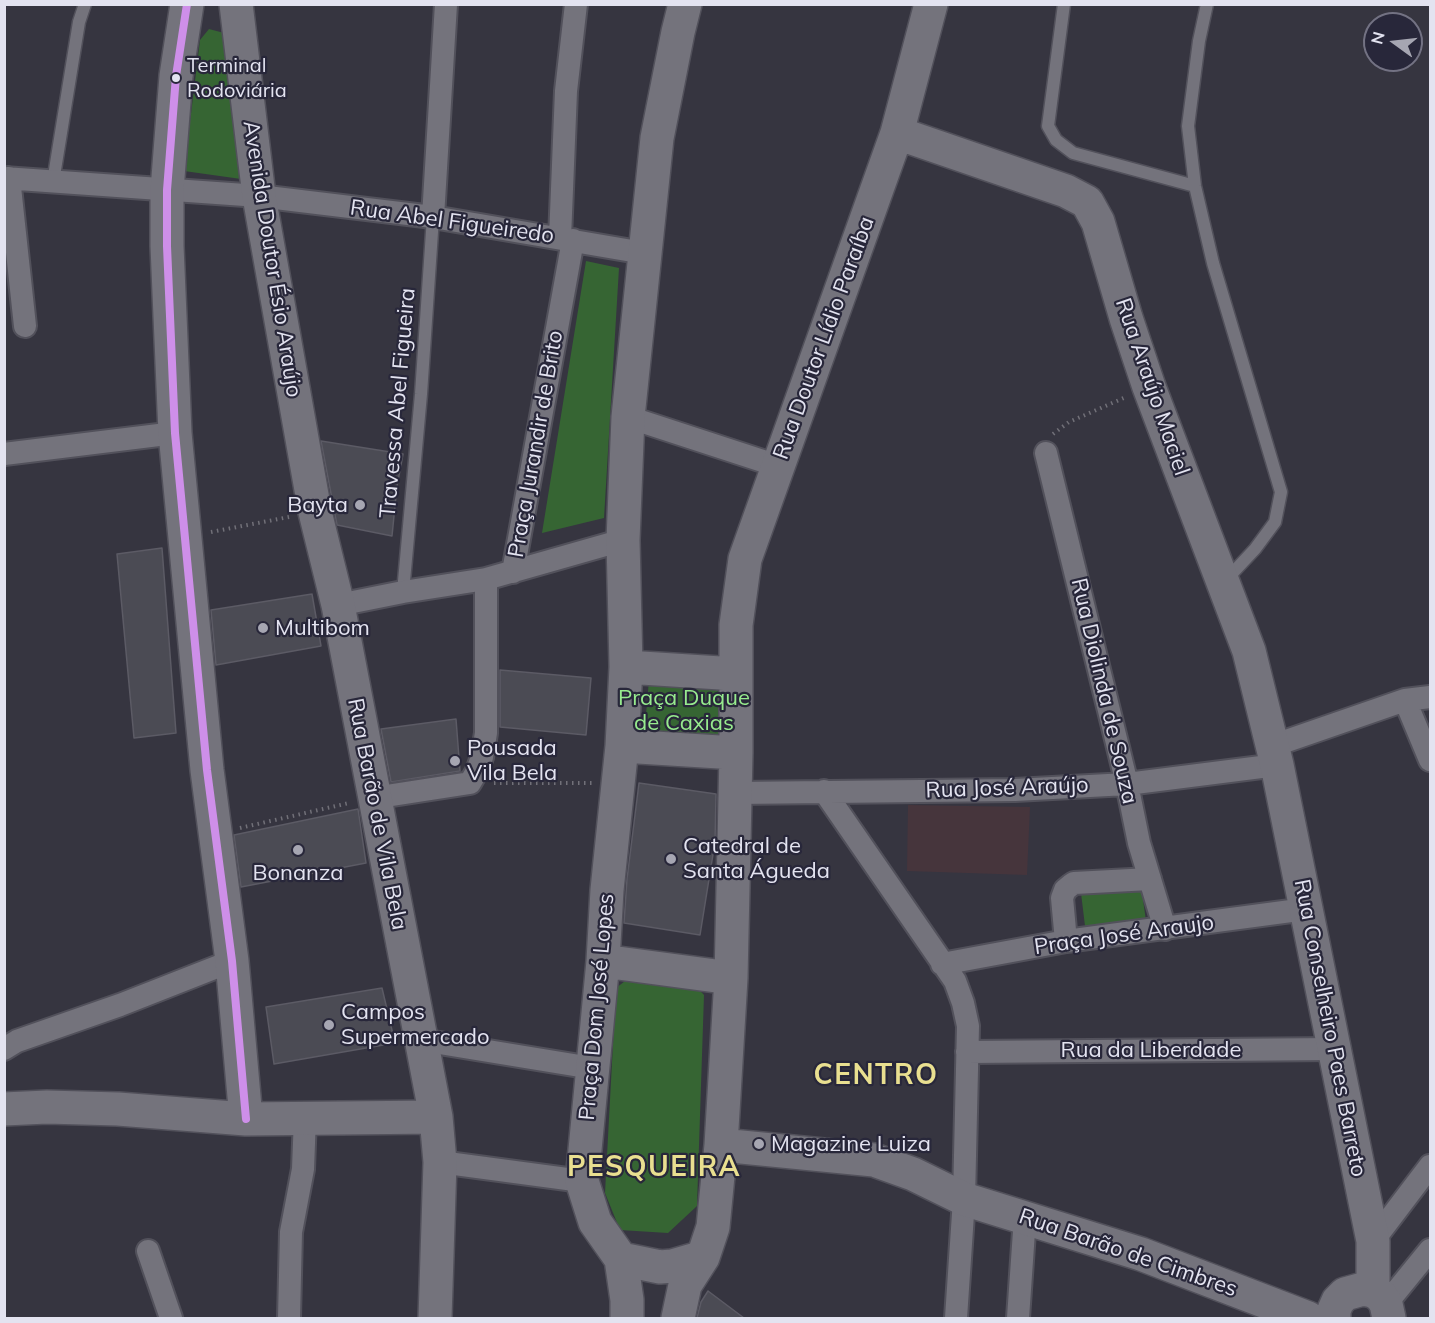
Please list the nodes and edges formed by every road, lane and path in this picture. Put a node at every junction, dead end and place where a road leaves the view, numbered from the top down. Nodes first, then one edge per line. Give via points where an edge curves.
1 (85, 4) edge
2 (188, 4) edge
3 (236, 4) edge
4 (446, 4) edge
5 (576, 4) edge
6 (685, 4) edge
7 (931, 4) edge
8 (1064, 4) edge
9 (1208, 4) edge
10 (897, 133) junction
11 (7, 178) edge
12 (53, 182) junction
13 (1195, 186) junction
14 (167, 190) junction
15 (259, 196) junction
16 (433, 217) junction
17 (566, 239) junction
18 (644, 253) junction
19 (25, 326) dead end
20 (1149, 387) junction
21 (628, 417) junction
22 (175, 433) junction
23 (1046, 453) joint
24 (4, 454) edge
25 (778, 466) junction
26 (315, 512) junction
27 (184, 537) junction
28 (623, 540) junction
29 (513, 572) junction
30 (486, 579) junction
31 (1224, 582) junction
32 (403, 592) junction
33 (338, 605) junction
34 (626, 667) junction
35 (736, 674) junction
36 (1431, 697) edge
37 (1406, 700) junction
38 (622, 746) junction
39 (736, 753) junction
40 (1275, 755) junction
41 (1431, 760) edge
42 (470, 783) junction
43 (619, 783) junction
44 (1127, 783) junction
45 (824, 791) junction
46 (735, 793) junction
47 (373, 798) junction
48 (215, 834) junction
49 (1150, 879) junction
50 (1306, 909) junction
51 (1165, 928) junction
52 (1066, 941) junction
53 (603, 960) junction
54 (232, 961) junction
55 (942, 964) junction
56 (731, 978) junction
57 (421, 1040) junction
58 (4, 1049) edge
59 (1336, 1049) junction
60 (967, 1052) junction
61 (592, 1068) junction
62 (4, 1109) edge
63 (304, 1117) junction
64 (436, 1117) junction
65 (246, 1119) junction
66 (721, 1145) junction
67 (440, 1162) junction
68 (1431, 1166) edge
69 (582, 1181) junction
70 (964, 1199) junction
71 (1025, 1217) junction
72 (1373, 1241) junction
73 (1431, 1250) edge
74 (148, 1251) dead end
75 (703, 1257) junction
76 (621, 1259) junction
77 (1382, 1305) edge
78 (1336, 1310) edge
79 (1296, 1316) edge
80 (171, 1318) edge
81 (289, 1318) edge
82 (435, 1318) edge
83 (627, 1318) edge
84 (678, 1318) edge
85 (956, 1318) edge
86 (1018, 1318) edge

1 - 12 lane
2 - 14 main road via 176,76
3 - 15 main road, Avenida Doutor Ésio Araújo
4 - 16 street
5 - 17 street, Praça Jurandir de Brito via 566,91
6 - 18 main road via 657,138
7 - 10 main road, Rua Doutor Lídio Paraíba
8 - 13 lane via 1048,126 1056,140 1072,153
9 - 13 lane via 1199,40 1188,126
10 - 20 main road, Rua Araújo Maciel via 1066,191 1087,202 1098,222
10 - 25 main road, Rua Doutor Lídio Paraíba
11 - 12 street, Rua Abel Figueiredo
11 - 19 street
12 - 14 street, Rua Abel Figueiredo
13 - 31 lane via 1216,274 1281,492 1275,522
14 - 15 street, Rua Abel Figueiredo
14 - 22 main road
15 - 16 street, Rua Abel Figueiredo
15 - 26 main road, Avenida Doutor Ésio Araújo
16 - 17 street, Rua Abel Figueiredo
16 - 32 lane, Travessa Abel Figueira
17 - 18 street, Rua Abel Figueiredo
17 - 29 street, Praça Jurandir de Brito
18 - 21 main road
20 - 23 path via 1069,422 1048,438
20 - 31 main road, Rua Araújo Maciel
21 - 25 street
21 - 28 main road
22 - 24 street
22 - 27 main road
23 - 44 street, Rua Diolinda de Souza
25 - 35 main road, Rua Doutor Lídio Paraíba via 745,559 736,626
26 - 27 path
26 - 33 main road, Rua Barão de Vila Bela
27 - 48 main road
28 - 29 street, Praça Jurandir de Brito
28 - 34 main road, Praça Dom José Lopes
29 - 30 street
30 - 32 street
30 - 42 street via 486,733 482,757
31 - 40 main road, Rua Araújo Maciel via 1249,651
32 - 33 street
33 - 47 main road, Rua Barão de Vila Bela
34 - 35 main road
34 - 38 main road, Praça Dom José Lopes
35 - 39 main road, Rua Doutor Lídio Paraíba
36 - 37 street, Rua José Araújo
37 - 40 street, Rua José Araújo
37 - 41 street
38 - 39 main road
38 - 43 main road, Praça Dom José Lopes
39 - 46 main road
40 - 44 street, Rua José Araújo
40 - 50 main road, Rua Conselheiro Paes Barreto
42 - 43 path
42 - 47 street
43 - 53 main road, Praça Dom José Lopes
44 - 45 street, Rua José Araújo via 1015,790
44 - 49 street, Rua Diolinda de Souza
45 - 46 street, Rua José Araújo
45 - 55 street
46 - 56 main road
47 - 48 path
47 - 57 main road, Rua Barão de Vila Bela
48 - 54 main road
49 - 51 street, Rua Diolinda de Souza
49 - 52 street via 1071,885 1062,898
50 - 51 street, Praça José Araujo
50 - 59 main road, Rua Conselheiro Paes Barreto
51 - 52 street, Praça José Araujo
52 - 55 street, Praça José Araujo
53 - 56 main road
53 - 61 main road, Praça Dom José Lopes
54 - 58 street
54 - 65 main road
55 - 60 street via 955,981 963,1003 968,1026
56 - 66 main road
57 - 61 street
57 - 64 main road, Rua Barão de Vila Bela
59 - 60 street, Rua da Liberdade
59 - 72 main road, Rua Conselheiro Paes Barreto
60 - 70 street
61 - 69 main road, Praça Dom José Lopes
62 - 65 main road via 70,1107
63 - 64 main road
63 - 65 main road
63 - 81 street via 303,1170 291,1232
64 - 67 main road, Rua Barão de Vila Bela
66 - 70 main road, Rua Barão de Cimbres via 874,1160
66 - 75 main road via 713,1227
67 - 69 street
67 - 82 main road, Rua Barão de Vila Bela
68 - 72 street
69 - 76 main road, Praça Dom José Lopes via 595,1222
70 - 71 main road, Rua Barão de Cimbres
70 - 85 street
71 - 79 main road, Rua Barão de Cimbres via 1141,1254
71 - 86 street
72 - 77 main road, Rua Conselheiro Paes Barreto
73 - 77 street
74 - 80 street
75 - 76 main road via 660,1268
75 - 84 main road via 685,1285
76 - 83 main road
77 - 78 main road, Rua Barão de Cimbres via 1363,1289 1345,1294
78 - 79 main road, Rua Barão de Cimbres

